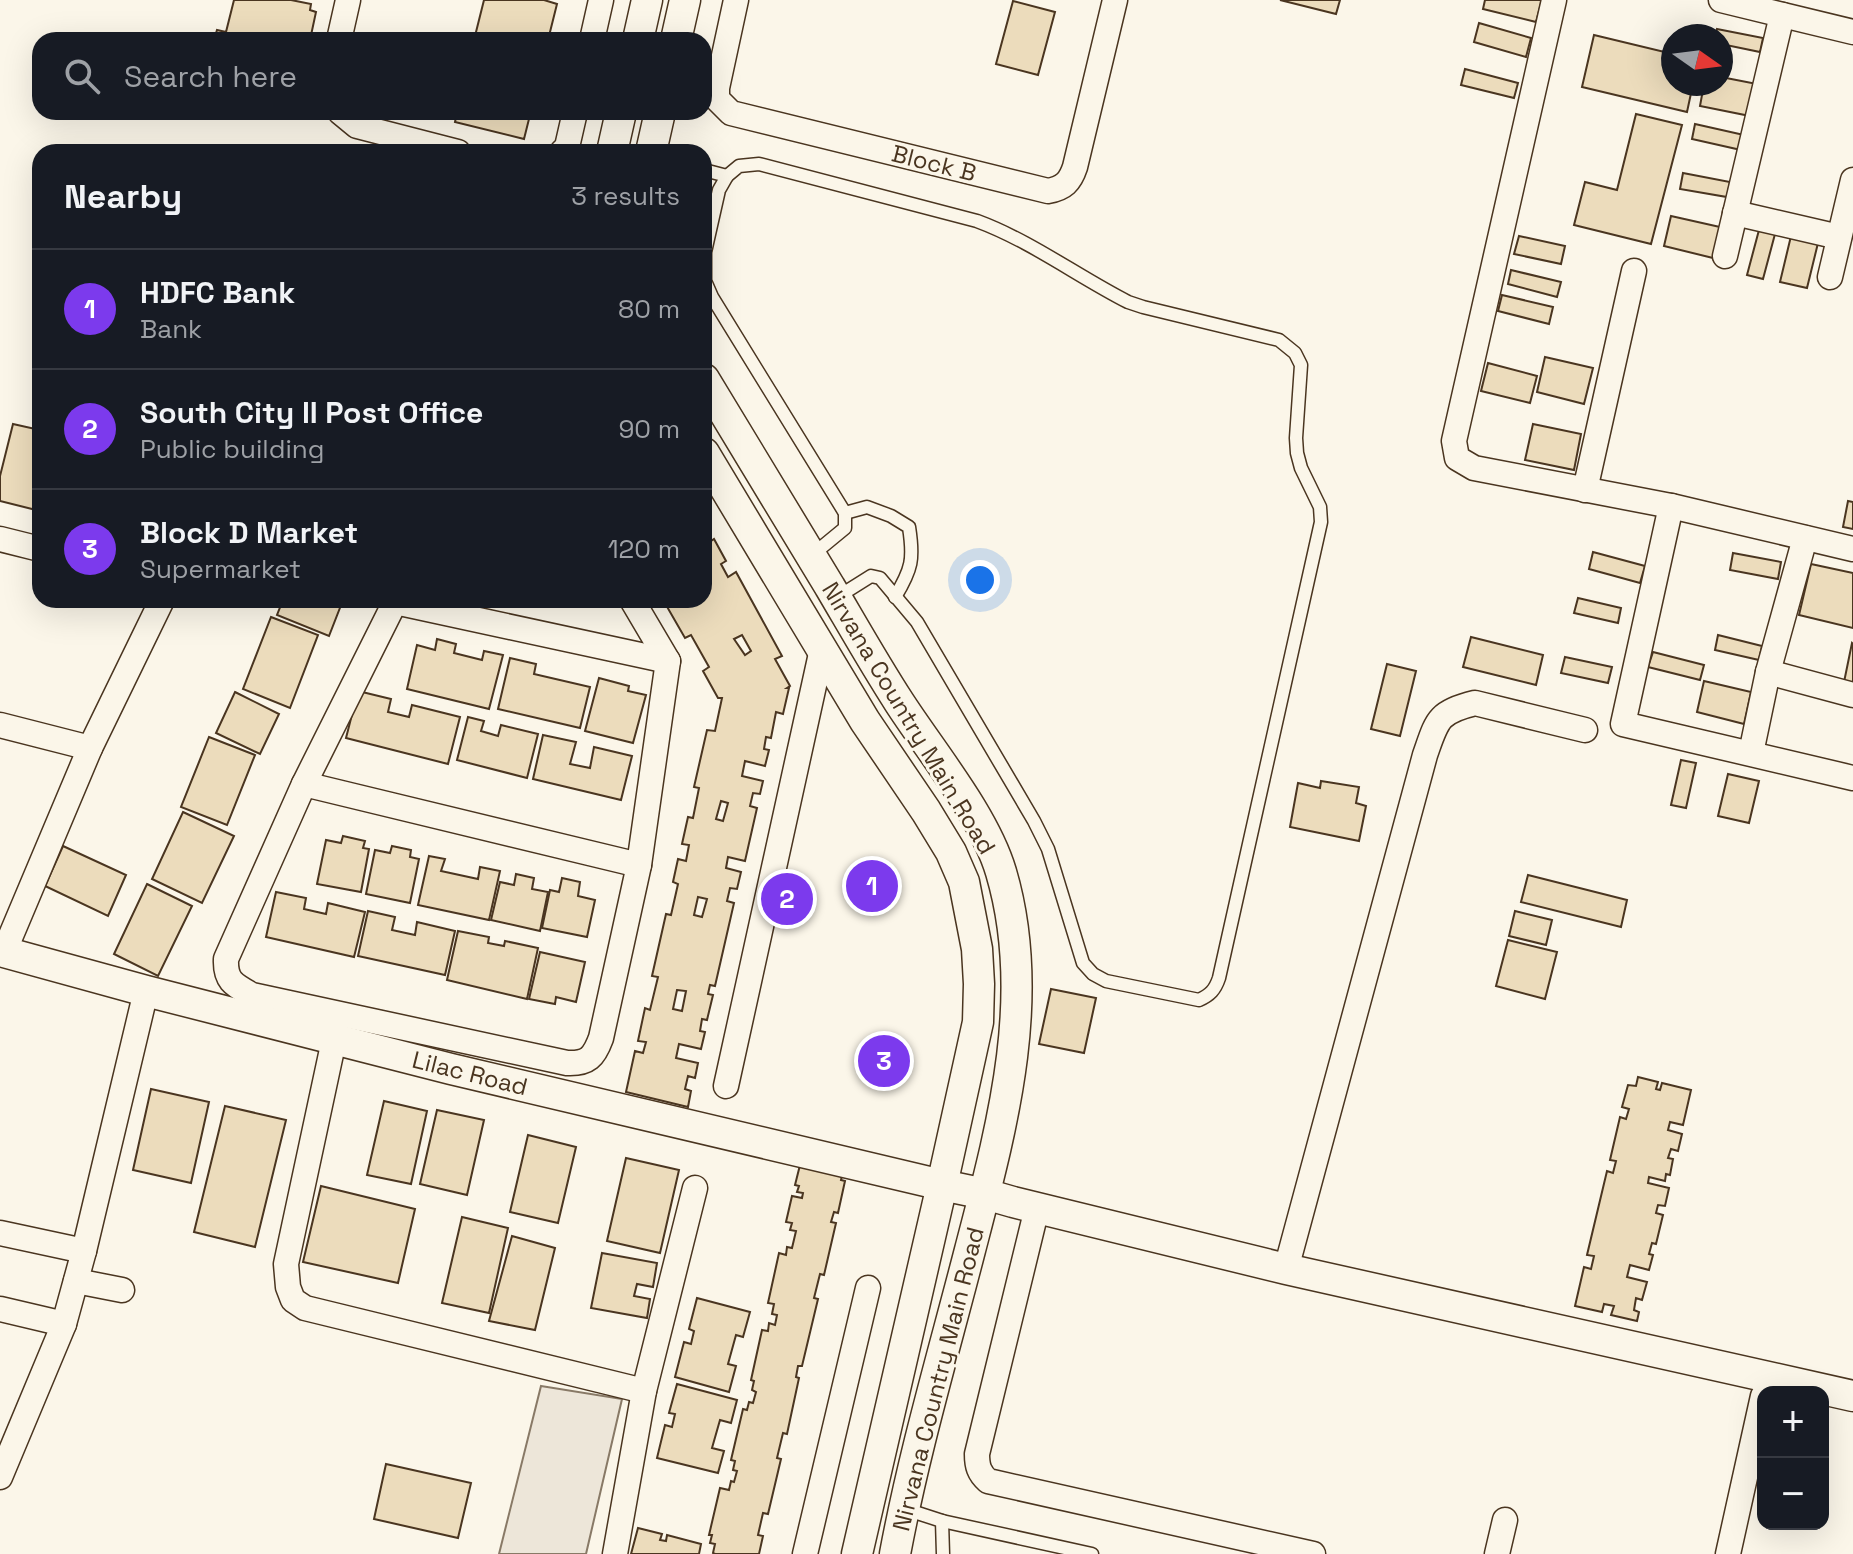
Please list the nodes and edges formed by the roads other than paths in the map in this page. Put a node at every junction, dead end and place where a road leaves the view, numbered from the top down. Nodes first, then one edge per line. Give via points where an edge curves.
1 (348, 0) edge
2 (601, 0) edge
3 (647, 0) edge
4 (685, 0) edge
5 (736, 0) edge
6 (1115, 0) edge
7 (1554, 0) edge
8 (1721, 0) edge
9 (1782, 15) junction
10 (341, 32) edge
11 (594, 32) edge
12 (640, 32) edge
13 (678, 32) edge
14 (1853, 32) edge
15 (350, 120) edge
16 (573, 120) edge
17 (619, 120) edge
18 (658, 120) edge
19 (427, 144) edge
20 (568, 144) edge
21 (614, 144) edge
22 (653, 144) edge
23 (712, 172) edge
24 (727, 176) junction
25 (1853, 180) edge
26 (1735, 213) junction
27 (712, 221) edge
28 (1839, 237) junction
29 (1725, 256) dead end
30 (1634, 271) dead end
31 (1830, 277) dead end
32 (712, 297) edge
33 (712, 392) edge
34 (712, 466) edge
35 (1585, 490) junction
36 (1671, 506) junction
37 (845, 513) junction
38 (1805, 538) junction
39 (0, 539) edge
40 (32, 547) edge
41 (1853, 549) edge
42 (811, 556) junction
43 (895, 597) junction
44 (836, 598) junction
45 (158, 608) edge
46 (392, 608) edge
47 (428, 608) edge
48 (637, 608) edge
49 (822, 649) junction
50 (668, 661) junction
51 (1768, 672) junction
52 (1853, 695) edge
53 (0, 725) edge
54 (1585, 730) dead end
55 (90, 748) junction
56 (1751, 753) junction
57 (1853, 778) edge
58 (304, 784) junction
59 (639, 865) junction
60 (2, 952) edge
61 (146, 991) junction
62 (334, 1040) junction
63 (726, 1086) dead end
64 (942, 1185) junction
65 (695, 1188) dead end
66 (985, 1194) junction
67 (1037, 1208) junction
68 (0, 1233) edge
69 (84, 1251) junction
70 (1286, 1269) junction
71 (76, 1281) junction
72 (868, 1288) dead end
73 (122, 1290) dead end
74 (0, 1309) edge
75 (64, 1324) junction
76 (1757, 1386) edge
77 (644, 1391) junction
78 (1829, 1394) edge
79 (1853, 1396) edge
80 (1757, 1424) edge
81 (0, 1477) edge
82 (905, 1509) junction
83 (1505, 1520) dead end
84 (942, 1521) junction
85 (615, 1554) edge
86 (805, 1554) edge
87 (857, 1554) edge
88 (895, 1554) edge
89 (943, 1554) edge
90 (1092, 1554) edge
91 (1313, 1554) edge
92 (1497, 1554) edge
93 (1728, 1554) edge

1 - 10 street
2 - 11 street
3 - 12 street
4 - 13 street
5 - 6 street, Block B via 717,88 717,99 731,113 1048,191 1071,180
7 - 35 street via 1454,441 1457,458 1474,468
8 - 9 street
9 - 14 street
9 - 26 street
15 - 19 street
16 - 20 street
17 - 21 street
18 - 22 street
23 - 24 lane
24 - 27 lane
24 - 43 lane via 739,166 759,164 977,221 1006,232 1128,302 1279,340 1295,353 1301,365 1297,453 1321,522 1219,978 1207,996 1199,1000 1106,981 1083,963 1048,849 1034,821 917,622
25 - 28 street
26 - 28 street
26 - 29 street
28 - 31 street
30 - 35 street
32 - 37 lane
33 - 42 street, Nirvana Country Main Road
34 - 49 street, Nirvana Country Main Road
35 - 36 street
36 - 38 street
36 - 56 street via 1623,724
37 - 42 lane via 845,528
37 - 43 lane via 867,507 909,527 913,553
38 - 41 street
38 - 51 street
39 - 40 street
42 - 44 street, Nirvana Country Main Road
43 - 44 lane via 880,578 871,576
44 - 66 street, Nirvana Country Main Road via 965,801 1000,870 1018,983 1010,1077
45 - 55 street
46 - 58 street
47 - 50 street
48 - 50 street
49 - 63 street
49 - 64 street, Nirvana Country Main Road via 951,852 964,882 977,949 978,1022
50 - 59 street
51 - 52 street
51 - 56 street
53 - 55 street
54 - 70 street via 1475,703 1445,714 1436,724
55 - 60 street
56 - 57 street
58 - 59 street
58 - 59 street via 226,959 229,979 252,995 576,1064 590,1059 601,1038
60 - 61 street, Lilac Road
61 - 62 street, Lilac Road
61 - 69 street
62 - 64 street, Lilac Road
62 - 77 street via 286,1264 293,1300 305,1308
64 - 66 street, Lilac Road
64 - 87 street, Nirvana Country Main Road
65 - 77 street
66 - 67 street, Lilac Road
66 - 82 street, Nirvana Country Main Road
67 - 70 street, Lilac Road
67 - 91 street via 977,1454 981,1475 988,1481
68 - 69 street
69 - 71 street
70 - 76 street, Lilac Road
71 - 73 street
71 - 75 street
72 - 86 street
74 - 75 street
75 - 81 street
77 - 85 street
78 - 79 street, Lilac Road
80 - 93 street
82 - 84 lane
82 - 88 street, Nirvana Country Main Road
83 - 92 street
84 - 89 lane
84 - 90 lane

